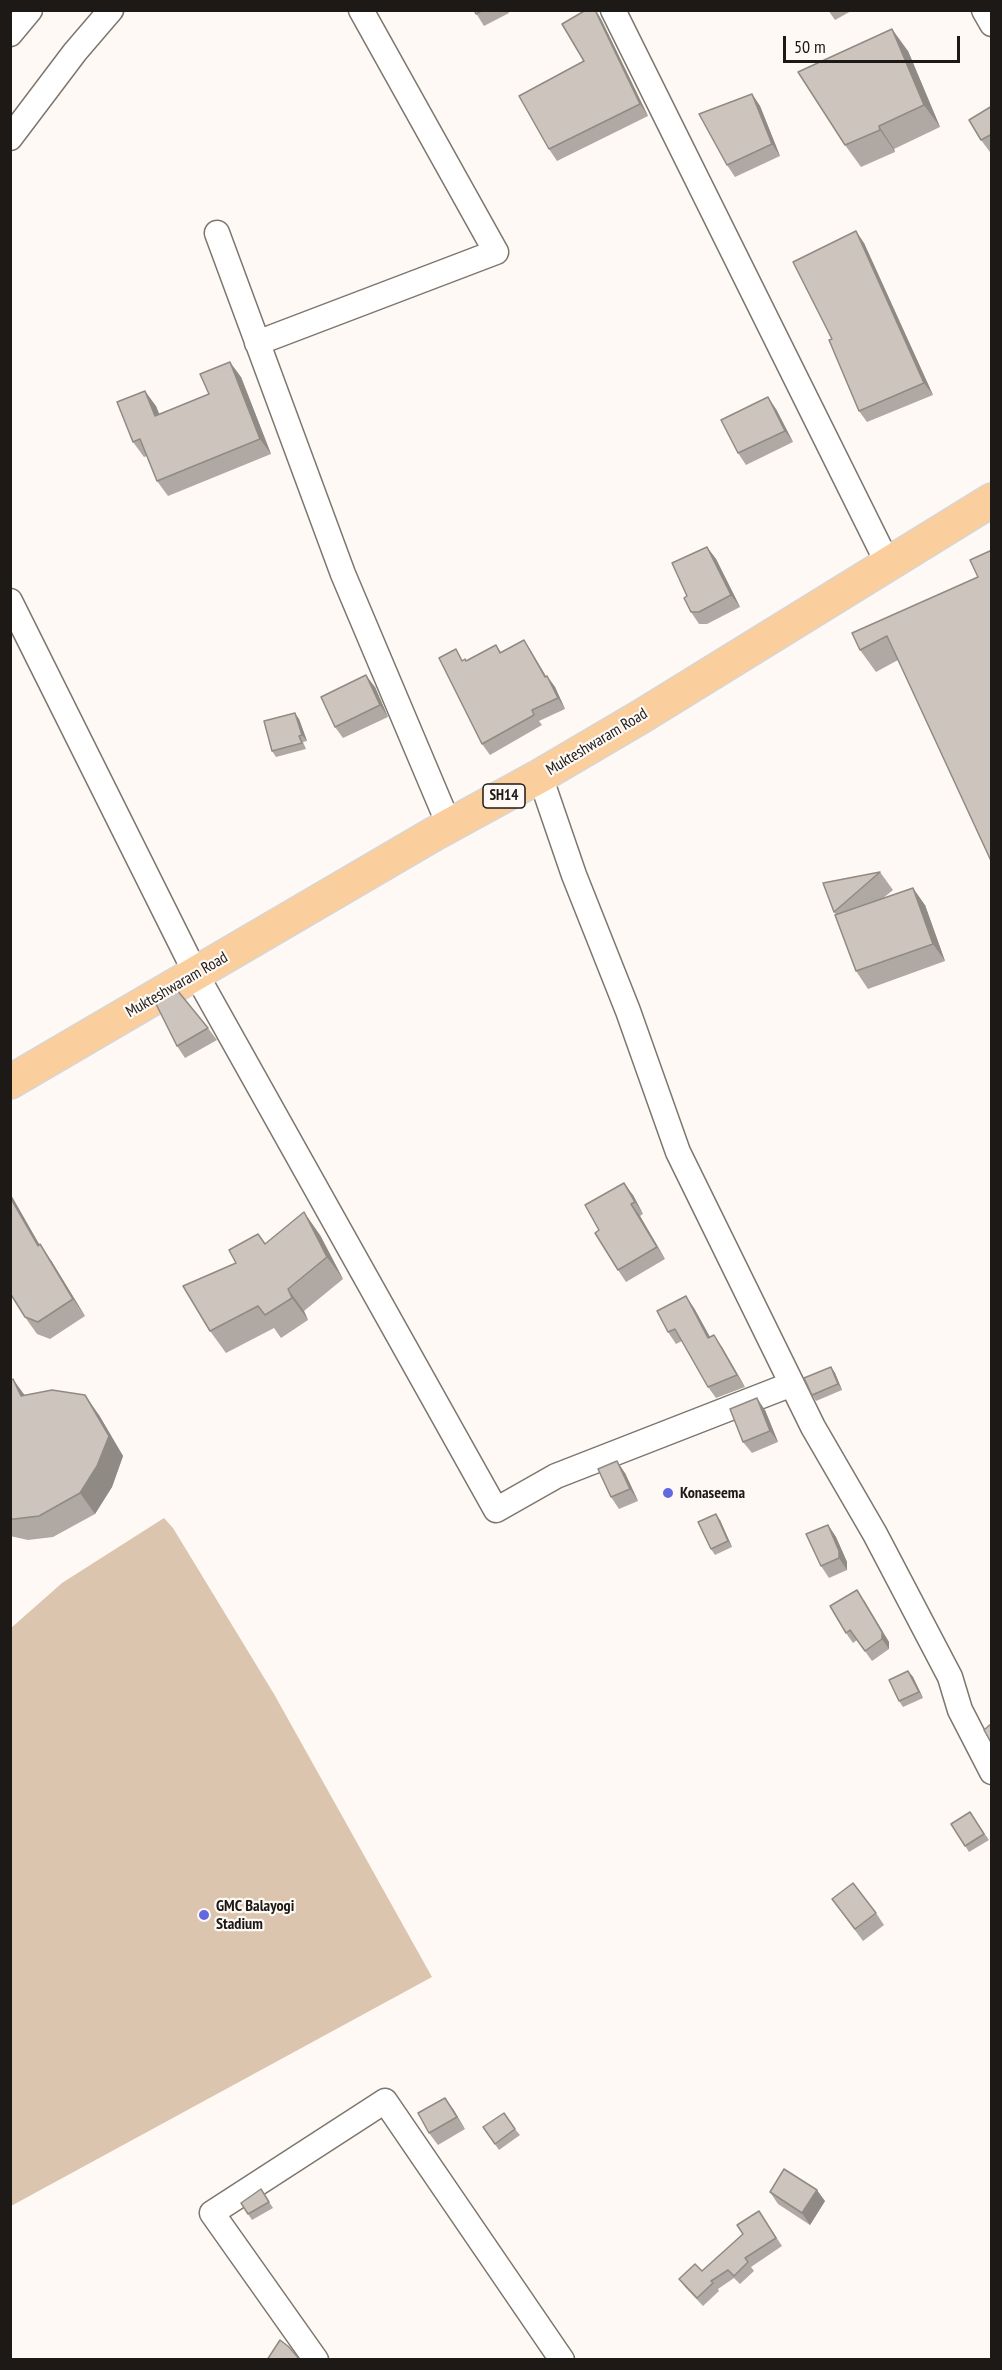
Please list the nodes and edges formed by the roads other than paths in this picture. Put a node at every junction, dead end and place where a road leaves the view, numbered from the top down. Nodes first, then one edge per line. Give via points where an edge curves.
1 (30, 10) edge
2 (111, 10) edge
3 (361, 10) edge
4 (613, 10) edge
5 (984, 10) edge
6 (992, 24) edge
7 (10, 34) edge
8 (10, 138) edge
9 (217, 233) dead end
10 (258, 343) junction
11 (992, 500) edge
12 (888, 564) junction
13 (10, 601) edge
14 (540, 776) junction
15 (450, 825) junction
16 (196, 974) junction
17 (10, 1082) edge
18 (792, 1384) junction
19 (992, 1772) edge
20 (316, 2360) edge
21 (561, 2360) edge

1 - 7 street
2 - 8 street
3 - 10 street via 496,252
4 - 12 street
5 - 6 street
9 - 10 street
10 - 15 street via 343,574
11 - 12 main road, Mukteshwaram Road / SH14
12 - 14 main road, Mukteshwaram Road / SH14
13 - 16 street
14 - 15 main road, Mukteshwaram Road / SH14
14 - 18 street via 678,1152
15 - 16 main road, Mukteshwaram Road / SH14
16 - 17 main road, Mukteshwaram Road / SH14
16 - 18 street via 496,1510 556,1476
18 - 19 street via 950,1677 960,1710
20 - 21 street via 212,2213 385,2101

